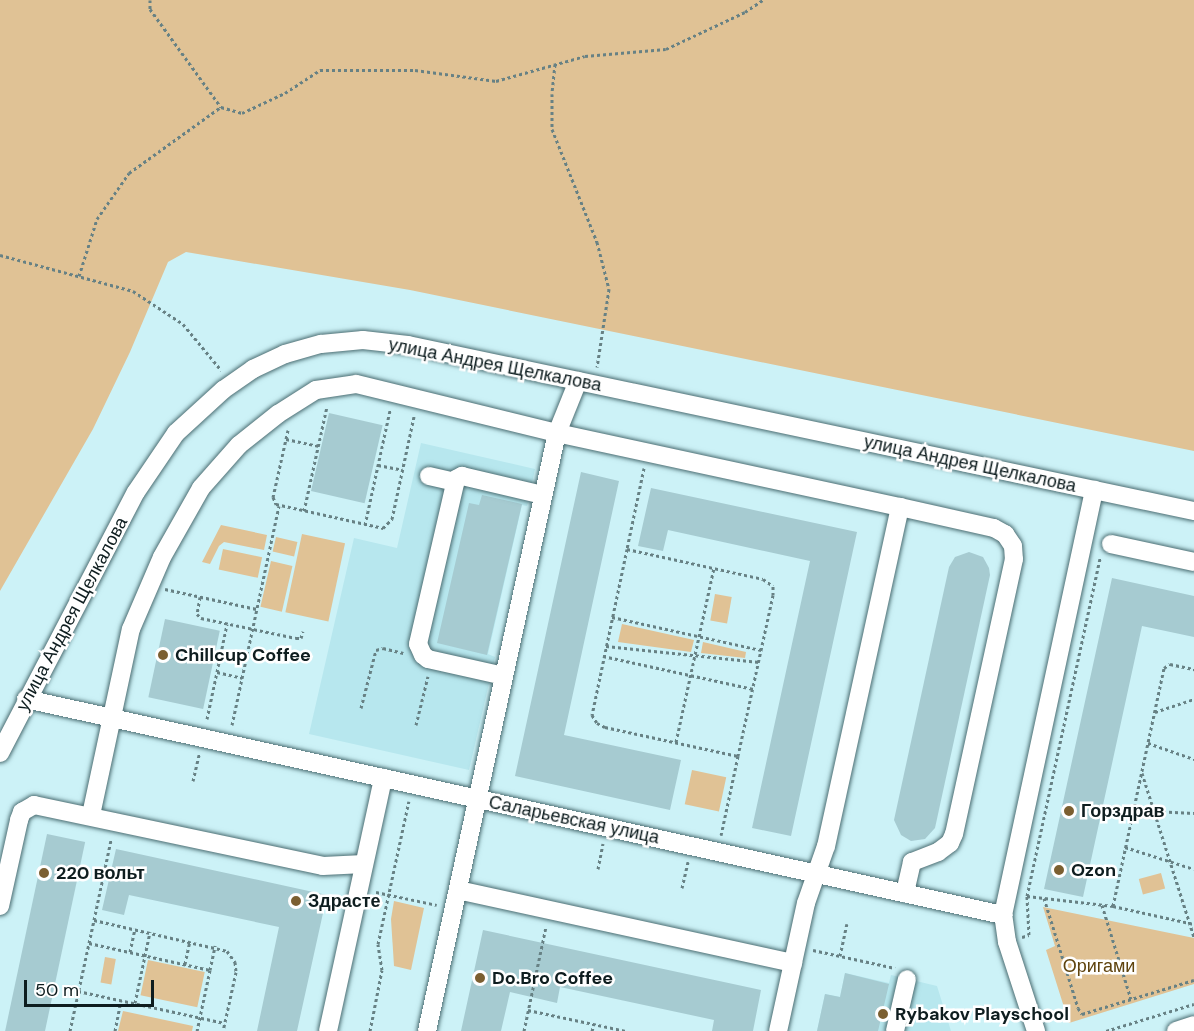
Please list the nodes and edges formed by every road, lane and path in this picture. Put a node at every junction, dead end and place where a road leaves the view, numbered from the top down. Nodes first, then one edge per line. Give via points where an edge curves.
1 (150, 0) edge
2 (764, 0) edge
3 (555, 64) junction
4 (221, 107) junction
5 (0, 255) edge
6 (78, 276) junction
7 (586, 382) junction
8 (232, 383) junction
9 (331, 386) junction
10 (393, 393) junction
11 (418, 399) junction
12 (293, 404) junction
13 (557, 433) junction
14 (286, 439) junction
15 (318, 446) junction
16 (648, 452) junction
17 (378, 465) junction
18 (403, 470) junction
19 (429, 476) dead end
20 (455, 482) junction
21 (1094, 490) junction
22 (543, 495) junction
23 (279, 506) junction
24 (900, 507) junction
25 (304, 511) junction
26 (1194, 511) edge
27 (365, 525) junction
28 (627, 549) junction
29 (1106, 551) joint
30 (1194, 562) edge
31 (714, 568) junction
32 (148, 586) junction
33 (200, 597) junction
34 (257, 609) junction
35 (612, 617) junction
36 (227, 624) junction
37 (253, 629) junction
38 (303, 632) dead end
39 (699, 637) junction
40 (606, 646) junction
41 (761, 650) junction
42 (603, 656) junction
43 (695, 656) junction
44 (430, 659) junction
45 (759, 662) junction
46 (1194, 669) edge
47 (217, 672) junction
48 (691, 675) junction
49 (504, 676) junction
50 (242, 678) junction
51 (753, 689) junction
52 (26, 699) junction
53 (1194, 699) edge
54 (362, 708) dead end
55 (1155, 712) junction
56 (112, 718) junction
57 (207, 719) dead end
58 (232, 725) dead end
59 (416, 725) dead end
60 (203, 738) junction
61 (676, 743) junction
62 (1148, 743) junction
63 (0, 753) edge
64 (738, 756) junction
65 (1194, 759) edge
66 (1142, 772) junction
67 (383, 778) junction
68 (193, 781) dead end
69 (413, 784) junction
70 (477, 798) junction
71 (1133, 810) junction
72 (1154, 811) junction
73 (1194, 813) edge
74 (91, 816) junction
75 (724, 822) dead end
76 (607, 827) junction
77 (692, 846) junction
78 (110, 847) dead end
79 (1125, 847) junction
80 (1170, 861) junction
81 (364, 864) junction
82 (598, 869) dead end
83 (1194, 869) edge
84 (817, 873) junction
85 (359, 888) junction
86 (682, 888) dead end
87 (458, 890) junction
88 (905, 893) junction
89 (388, 894) junction
90 (1027, 896) junction
91 (1044, 898) junction
92 (1102, 905) junction
93 (0, 906) edge
94 (1113, 906) junction
95 (453, 908) junction
96 (1003, 915) junction
97 (94, 920) junction
98 (1192, 923) edge
99 (847, 924) dead end
100 (135, 929) junction
101 (150, 932) junction
102 (1029, 935) dead end
103 (1194, 937) edge
104 (190, 941) junction
105 (543, 943) dead end
106 (89, 944) junction
107 (215, 946) junction
108 (110, 948) junction
109 (130, 952) junction
110 (108, 955) dead end
111 (795, 955) junction
112 (145, 956) junction
113 (840, 956) junction
114 (185, 964) junction
115 (210, 970) junction
116 (905, 974) joint
117 (1194, 980) edge
118 (78, 991) junction
119 (1131, 999) junction
120 (121, 1000) junction
121 (135, 1003) junction
122 (1194, 1004) edge
123 (528, 1010) junction
124 (200, 1017) junction
125 (225, 1023) junction
126 (594, 1024) junction
127 (1194, 1025) edge
128 (69, 1031) edge
129 (114, 1031) edge
130 (197, 1031) edge
131 (223, 1031) edge
132 (328, 1031) edge
133 (370, 1031) edge
134 (427, 1031) edge
135 (524, 1031) edge
136 (592, 1031) edge
137 (626, 1031) edge
138 (778, 1031) edge
139 (895, 1031) edge
140 (1036, 1031) edge
141 (1106, 1031) edge
142 (1176, 1031) edge

1 - 4 path via 150,9
2 - 3 path via 666,49 585,56
3 - 4 path via 496,81 414,70 320,70 285,93 242,113
3 - 7 path via 552,129 597,242 609,289
4 - 6 path via 129,173 97,219
5 - 6 path
6 - 8 path via 133,291 183,324
7 - 8 street, улица Андрея Щелкалова via 408,345 363,340 321,344 285,354
7 - 13 street
7 - 21 street, улица Андрея Щелкалова
8 - 52 street, улица Андрея Щелкалова via 176,433 136,492
9 - 10 street via 356,384
9 - 12 street
9 - 15 path
10 - 11 street
10 - 17 path
11 - 13 street
11 - 18 path
12 - 14 path
12 - 32 street via 239,445 201,488
13 - 16 street
13 - 22 street
14 - 15 path
14 - 23 path via 273,497
15 - 25 path
16 - 24 street
16 - 28 path
17 - 18 path
17 - 27 path
18 - 27 path via 390,524 383,528
19 - 20 street
20 - 22 street via 462,476
20 - 44 street via 418,644 423,656
21 - 26 street, улица Андрея Щелкалова
21 - 96 street
22 - 49 street
23 - 25 path
23 - 34 path
24 - 84 street
24 - 88 street via 994,528 1005,534 1013,546 1014,559 954,834 945,848 912,862
25 - 27 path
28 - 31 path
28 - 35 path
29 - 30 street
29 - 90 path
31 - 39 path
31 - 41 path via 763,579 773,586
32 - 33 path
32 - 56 street via 131,629
33 - 34 path
33 - 36 path via 198,617
34 - 37 path
35 - 39 path
35 - 40 path
36 - 37 path
36 - 47 path
37 - 38 path via 299,639
37 - 50 path
39 - 41 path
39 - 43 path
40 - 42 path
40 - 43 path
41 - 45 path
42 - 48 path
42 - 61 path via 593,719 605,727
43 - 45 path
43 - 48 path
44 - 49 street
44 - 54 path via 383,648 376,650
44 - 59 path
45 - 51 path
46 - 55 path via 1165,665
47 - 50 path
47 - 57 path
48 - 51 path
48 - 61 path
49 - 70 street
50 - 58 path
51 - 64 path
52 - 56 street, Саларьевская улица
52 - 63 street, улица Андрея Щелкалова
53 - 55 path
55 - 62 path
56 - 60 street, Саларьевская улица
56 - 74 street
60 - 67 street, Саларьевская улица
60 - 68 path
61 - 64 path
62 - 65 path
62 - 66 path
64 - 75 path
66 - 71 path
66 - 72 path
67 - 69 street, Саларьевская улица
67 - 81 street
69 - 70 street, Саларьевская улица
69 - 89 path
70 - 76 street, Саларьевская улица
70 - 87 street
71 - 72 path
71 - 79 path
72 - 73 path
72 - 80 path
74 - 81 street via 324,866
74 - 93 street via 45,805 34,805 22,812
76 - 77 street, Саларьевская улица
76 - 82 path
77 - 84 street, Саларьевская улица
77 - 86 path
78 - 97 path
79 - 80 path
79 - 94 path
80 - 83 path
80 - 98 path
81 - 85 street
84 - 88 street, Саларьевская улица
84 - 111 street
85 - 89 path
85 - 132 street
87 - 95 street
87 - 111 street
88 - 96 street, Саларьевская улица
89 - 95 path
89 - 133 path via 378,944 382,970
90 - 91 path
90 - 102 path
91 - 92 path
91 - 119 path via 1080,1012
92 - 94 path
92 - 119 path
94 - 98 path
95 - 134 street
96 - 140 street via 1007,942
97 - 100 path
97 - 106 path
98 - 103 path
99 - 113 path
100 - 101 path
100 - 109 path
101 - 104 path
101 - 112 path
104 - 107 path
104 - 114 path
105 - 123 path
106 - 108 path
106 - 118 path
107 - 115 path
107 - 125 path via 227,951 235,962
108 - 109 path
108 - 110 path
109 - 112 path
111 - 113 path
111 - 138 street
112 - 114 path
112 - 121 path
113 - 116 path
114 - 115 path
115 - 124 path
116 - 139 street
117 - 119 path
118 - 120 path
118 - 128 path
120 - 121 path
120 - 129 path
121 - 124 path
122 - 141 path
123 - 126 path
123 - 135 path
124 - 125 path
124 - 130 path
125 - 131 path
126 - 136 path
126 - 137 path
127 - 142 street

